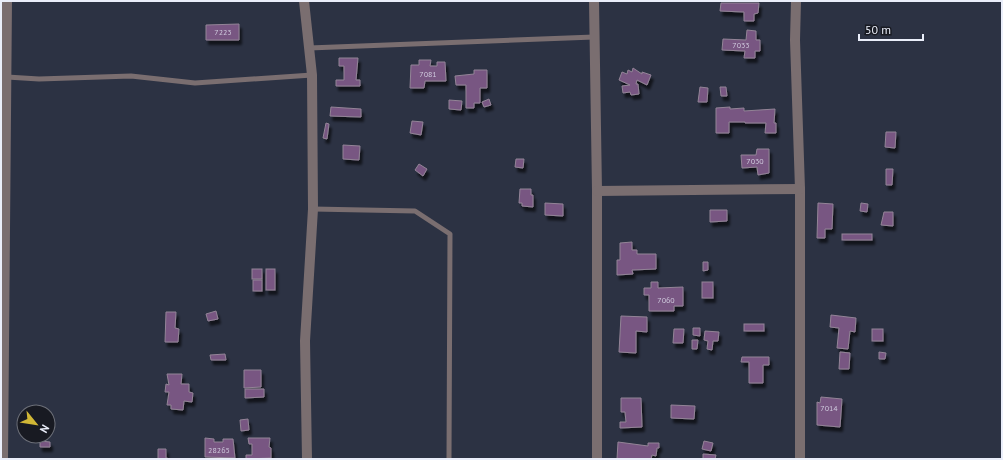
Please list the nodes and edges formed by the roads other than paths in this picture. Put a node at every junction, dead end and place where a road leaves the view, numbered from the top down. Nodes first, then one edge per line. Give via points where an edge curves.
1 (7, 1) edge
2 (304, 1) edge
3 (594, 1) edge
4 (796, 1) edge
5 (594, 37) junction
6 (308, 48) junction
7 (4, 49) edge
8 (312, 75) junction
9 (7, 77) junction
10 (800, 189) junction
11 (597, 191) junction
12 (313, 209) junction
13 (3, 459) edge
14 (307, 459) edge
15 (449, 459) edge
16 (597, 459) edge
17 (800, 459) edge

1 - 7 street
2 - 6 street
3 - 5 street
4 - 10 street
5 - 6 lane
5 - 11 street
6 - 8 street
7 - 9 street
8 - 9 lane via 195,83 131,76 39,80
8 - 12 street
9 - 13 street
10 - 11 street
10 - 17 street
11 - 16 street
12 - 14 street via 305,341
12 - 15 lane via 416,211 450,234

